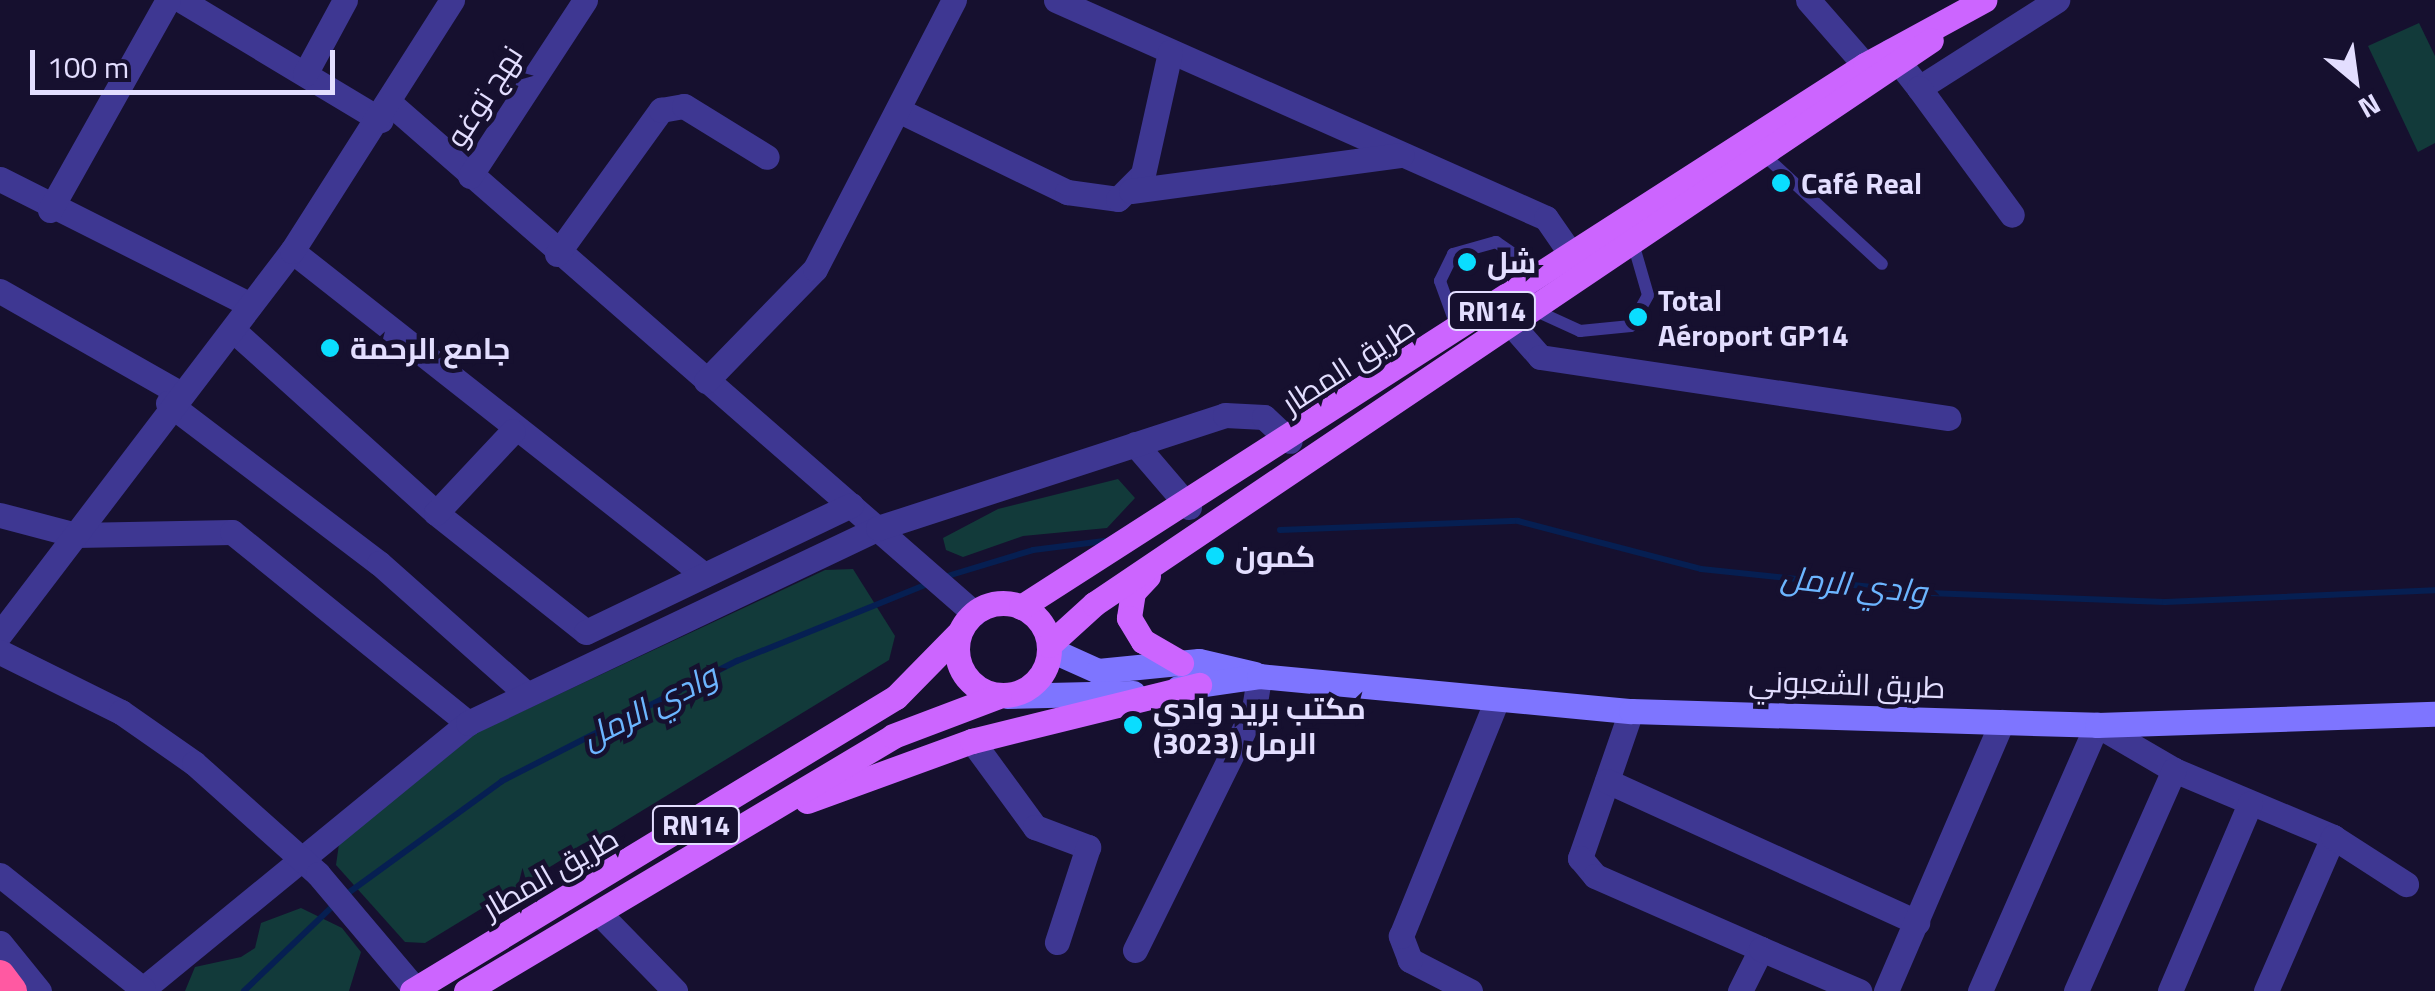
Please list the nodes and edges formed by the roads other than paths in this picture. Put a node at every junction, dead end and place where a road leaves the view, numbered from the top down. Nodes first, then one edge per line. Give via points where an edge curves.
1 (168, 0) edge
2 (181, 0) edge
3 (345, 0) edge
4 (452, 0) edge
5 (585, 0) edge
6 (954, 0) edge
7 (1056, 0) edge
8 (1808, 0) edge
9 (1984, 0) edge
10 (2057, 0) edge
11 (1170, 52) junction
12 (1895, 59) junction
13 (1865, 65) junction
14 (305, 74) junction
15 (1919, 88) junction
16 (898, 110) junction
17 (386, 113) junction
18 (1402, 155) junction
19 (1765, 156) junction
20 (766, 158) dead end
21 (470, 176) junction
22 (0, 180) edge
23 (1131, 191) junction
24 (50, 210) junction
25 (2012, 215) dead end
26 (1632, 243) junction
27 (292, 251) junction
28 (557, 254) junction
29 (1573, 257) junction
30 (1882, 264) dead end
31 (1545, 276) junction
32 (0, 291) edge
33 (250, 305) junction
34 (1532, 310) junction
35 (1503, 316) junction
36 (233, 330) junction
37 (1459, 333) junction
38 (706, 382) junction
39 (172, 397) junction
40 (1948, 418) dead end
41 (513, 432) junction
42 (1290, 441) junction
43 (1135, 444) junction
44 (851, 506) junction
45 (1188, 507) junction
46 (436, 512) junction
47 (0, 515) edge
48 (878, 528) junction
49 (76, 535) junction
50 (1166, 557) junction
51 (704, 574) junction
52 (1021, 606) junction
53 (966, 623) junction
54 (586, 632) junction
55 (0, 634) edge
56 (1049, 647) junction
57 (0, 652) edge
58 (596, 656) junction
59 (1181, 663) junction
60 (1259, 676) junction
61 (1199, 685) junction
62 (522, 691) junction
63 (1003, 696) junction
64 (1496, 702) junction
65 (1631, 711) junction
66 (2435, 714) edge
67 (2002, 722) junction
68 (468, 723) junction
69 (2098, 725) junction
70 (972, 741) junction
71 (2174, 770) junction
72 (1607, 781) junction
73 (2250, 803) junction
74 (2333, 838) junction
75 (297, 855) junction
76 (694, 855) junction
77 (0, 875) edge
78 (2406, 884) dead end
79 (599, 912) junction
80 (1917, 922) junction
81 (0, 942) edge
82 (1057, 942) dead end
83 (1135, 950) dead end
84 (1761, 950) junction
85 (0, 975) edge
86 (142, 990) edge
87 (415, 990) edge
88 (12, 991) edge
89 (40, 991) edge
90 (466, 991) edge
91 (675, 991) edge
92 (1470, 991) edge
93 (1740, 991) edge
94 (1859, 991) edge
95 (1886, 991) edge
96 (1980, 991) edge
97 (2076, 991) edge
98 (2170, 991) edge
99 (2266, 991) edge

1 - 24 street
2 - 14 street
3 - 14 street
4 - 17 street
5 - 21 street, نهج توغو
6 - 16 street
7 - 11 street
8 - 13 street
9 - 12 main road, طريق المطار / RN14
10 - 15 street
11 - 18 street
11 - 23 street
12 - 13 main road, طريق المطار / RN14
12 - 15 street
12 - 19 main road, طريق المطار / RN14
13 - 29 main road, طريق المطار / RN14
14 - 17 street
15 - 25 street
16 - 23 street via 1067,192 1098,200
16 - 38 street via 816,269
17 - 21 street
17 - 27 street
18 - 23 street
18 - 29 street via 1546,218
19 - 26 main road, طريق المطار / RN14
19 - 30 lane
20 - 28 street via 684,106 661,110
21 - 28 street
22 - 24 street
24 - 33 street
26 - 34 main road, طريق المطار / RN14
26 - 34 lane via 1648,296 1631,326 1580,331
27 - 33 street
27 - 41 street
28 - 38 street
29 - 31 main road, طريق المطار / RN14
31 - 35 main road, طريق المطار / RN14
31 - 37 lane via 1496,242 1453,254 1440,281
32 - 39 street
33 - 36 street
34 - 35 main road, طريق المطار / RN14
35 - 37 main road, طريق المطار / RN14
35 - 40 street via 1540,357
35 - 50 main road, طريق المطار / RN14
36 - 39 street
36 - 46 street
37 - 42 main road, طريق المطار / RN14
38 - 44 street
39 - 49 street
39 - 62 street via 379,564
41 - 46 street
41 - 51 street
42 - 43 street via 1250,414
42 - 45 main road, طريق المطار / RN14
43 - 45 street
43 - 48 street
44 - 48 street
44 - 51 street
45 - 52 main road, طريق المطار / RN14
46 - 54 street
47 - 49 street
48 - 53 street
48 - 58 street
49 - 55 street
49 - 68 street via 241,536
50 - 56 main road, طريق المطار / RN14
50 - 59 main road via 1133,592 1130,618 1143,640
51 - 54 street
52 - 53 main road, RN14
52 - 56 main road
53 - 63 main road via 963,674
53 - 87 main road, طريق المطار / RN14 via 896,697
54 - 58 street
56 - 59 street, طريق الشعبوني via 1098,671
56 - 63 main road, RN14 via 1037,681
57 - 75 street via 146,728
58 - 62 street
59 - 60 street, طريق الشعبوني via 1220,662
60 - 61 street, طريق الشعبوني
60 - 64 street, طريق الشعبوني
60 - 83 street via 1254,710
61 - 63 street, طريق الشعبوني
61 - 70 main road
62 - 68 street
63 - 76 main road, طريق المطار / RN14 via 893,736
64 - 65 street, طريق الشعبوني
64 - 92 street via 1401,936 1410,960
65 - 67 street, طريق الشعبوني
65 - 72 street
66 - 69 street, طريق الشعبوني
67 - 69 street, طريق الشعبوني
67 - 80 street
68 - 75 street
69 - 71 street
69 - 96 street
70 - 76 main road
70 - 82 street via 1035,827 1088,846
71 - 73 street
71 - 97 street
72 - 80 street
72 - 84 street via 1580,858 1595,876
73 - 74 street
73 - 98 street
74 - 78 street
74 - 99 street
75 - 86 street
75 - 87 street
76 - 79 main road, طريق المطار / RN14
77 - 86 street
79 - 90 main road, طريق المطار / RN14
79 - 91 street
80 - 95 street
81 - 89 street
84 - 93 street
84 - 94 street
85 - 88 highway

